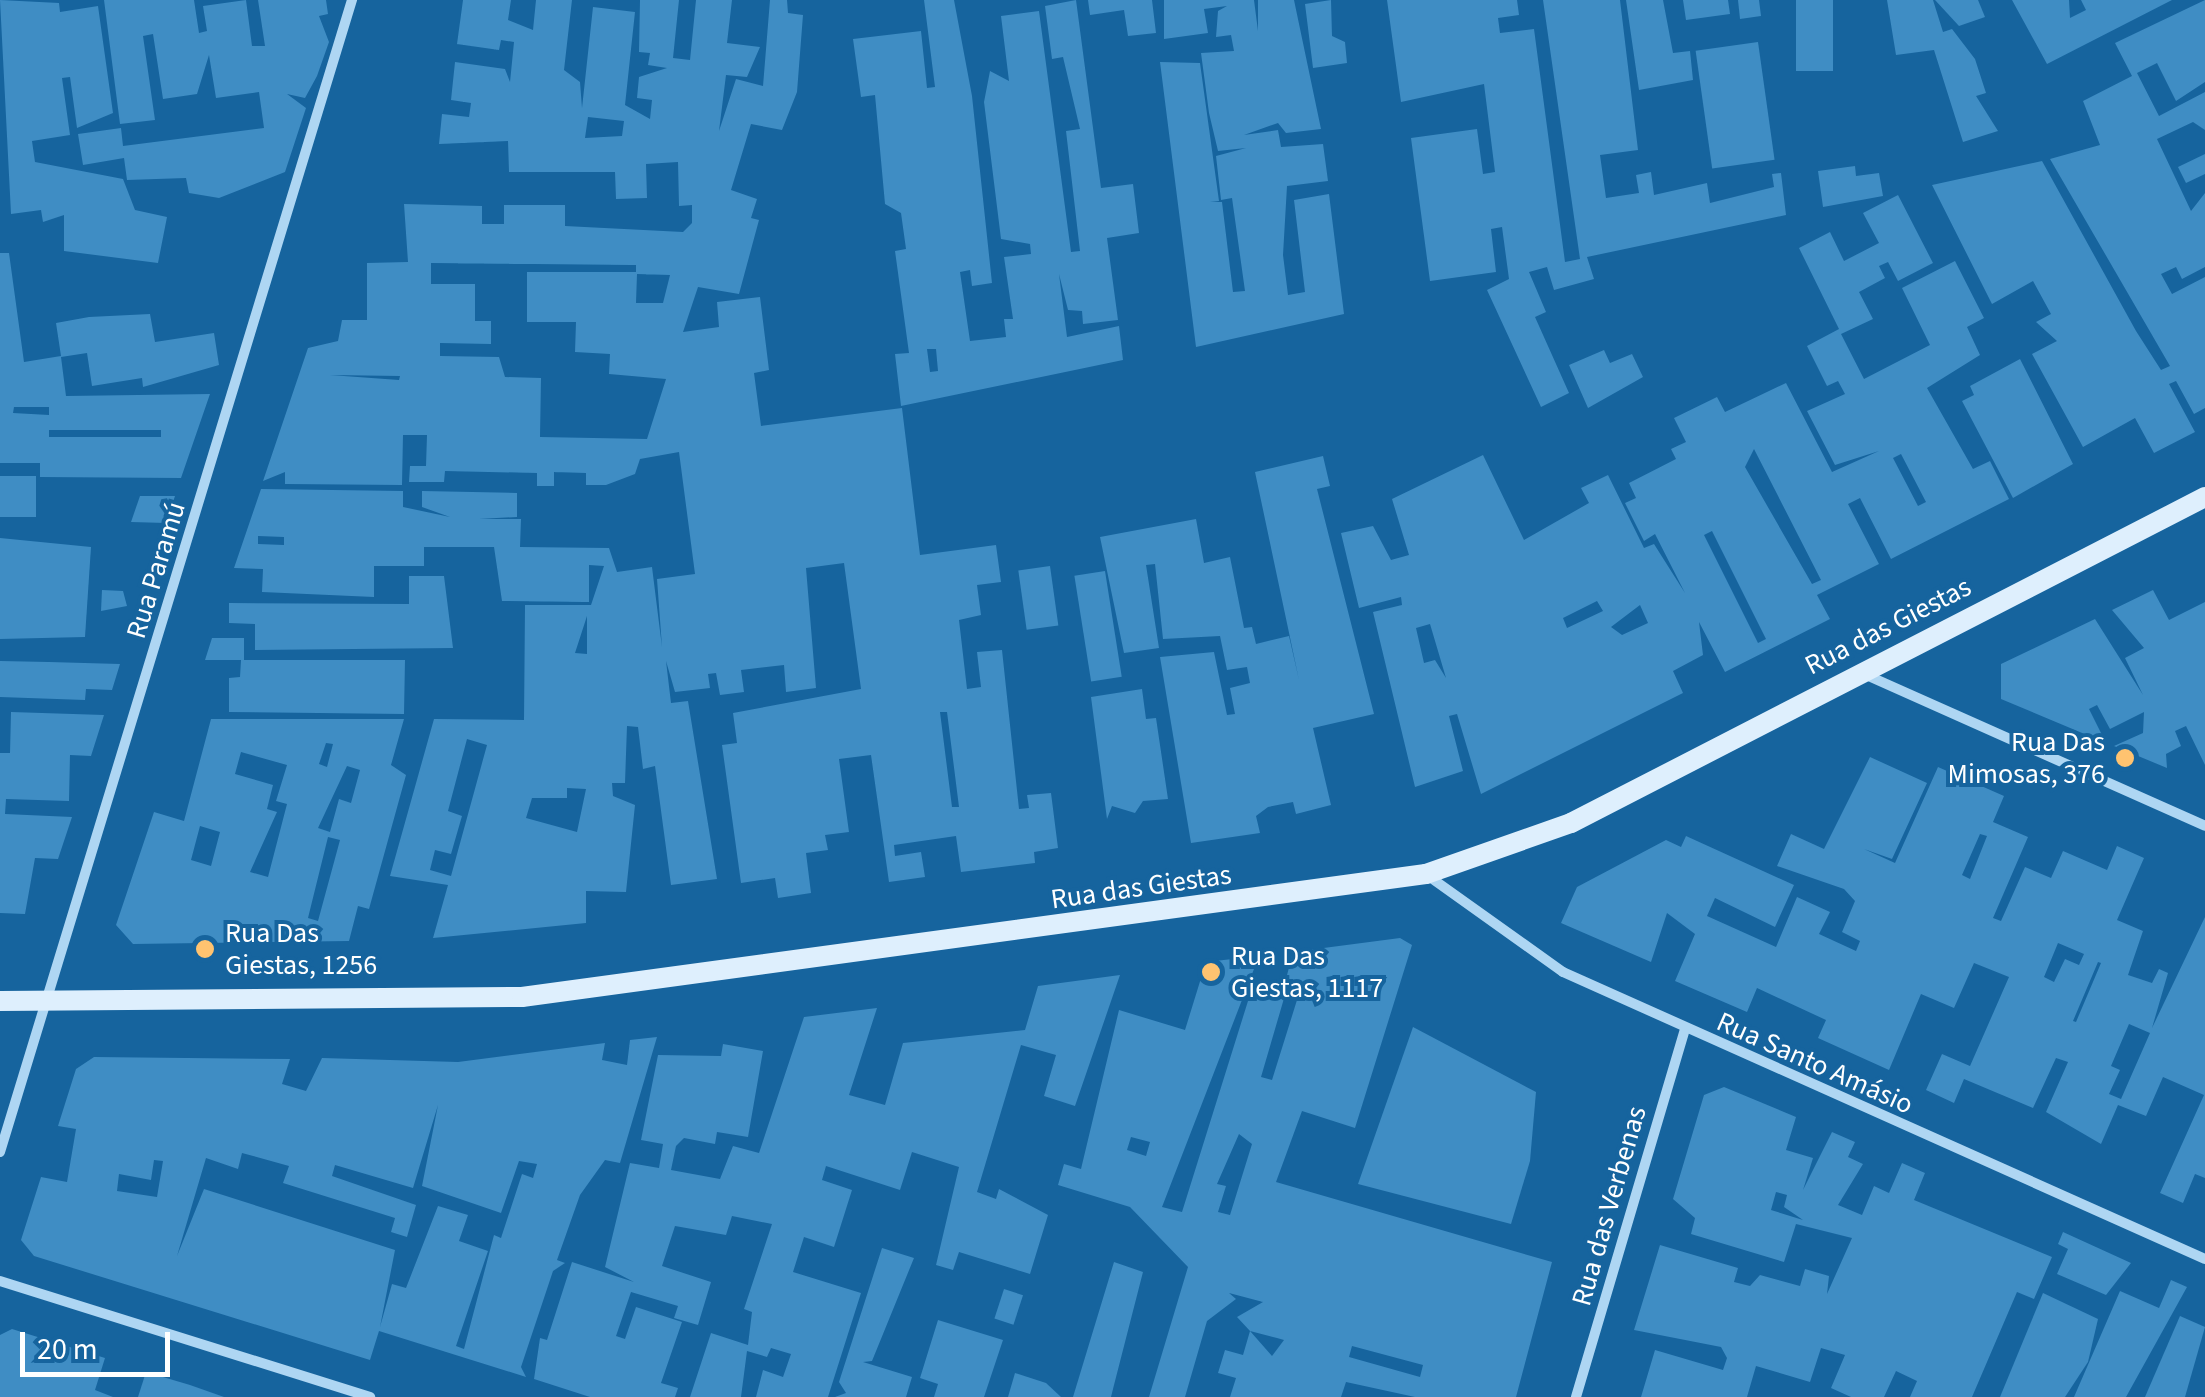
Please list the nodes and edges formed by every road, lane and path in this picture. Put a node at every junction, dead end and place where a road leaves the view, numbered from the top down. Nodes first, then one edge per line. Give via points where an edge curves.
1 (352, 0) edge
2 (2205, 497) edge
3 (1858, 672) junction
4 (2205, 826) edge
5 (1426, 874) junction
6 (0, 1001) edge
7 (50, 1001) junction
8 (1685, 1029) junction
9 (0, 1152) edge
10 (2205, 1259) edge
11 (0, 1281) edge
12 (370, 1397) edge
13 (1576, 1397) edge

1 - 7 street, Rua Paramú
2 - 3 main road, Rua das Giestas
3 - 4 street
3 - 5 main road, Rua das Giestas via 1571,823
5 - 7 main road, Rua das Giestas via 522,996
5 - 8 street, Rua Santo Amásio via 1548,962
6 - 7 main road, Rua das Giestas
7 - 9 street, Rua Paramú
8 - 10 street, Rua Santo Amásio
8 - 13 street, Rua das Verbenas
11 - 12 street

